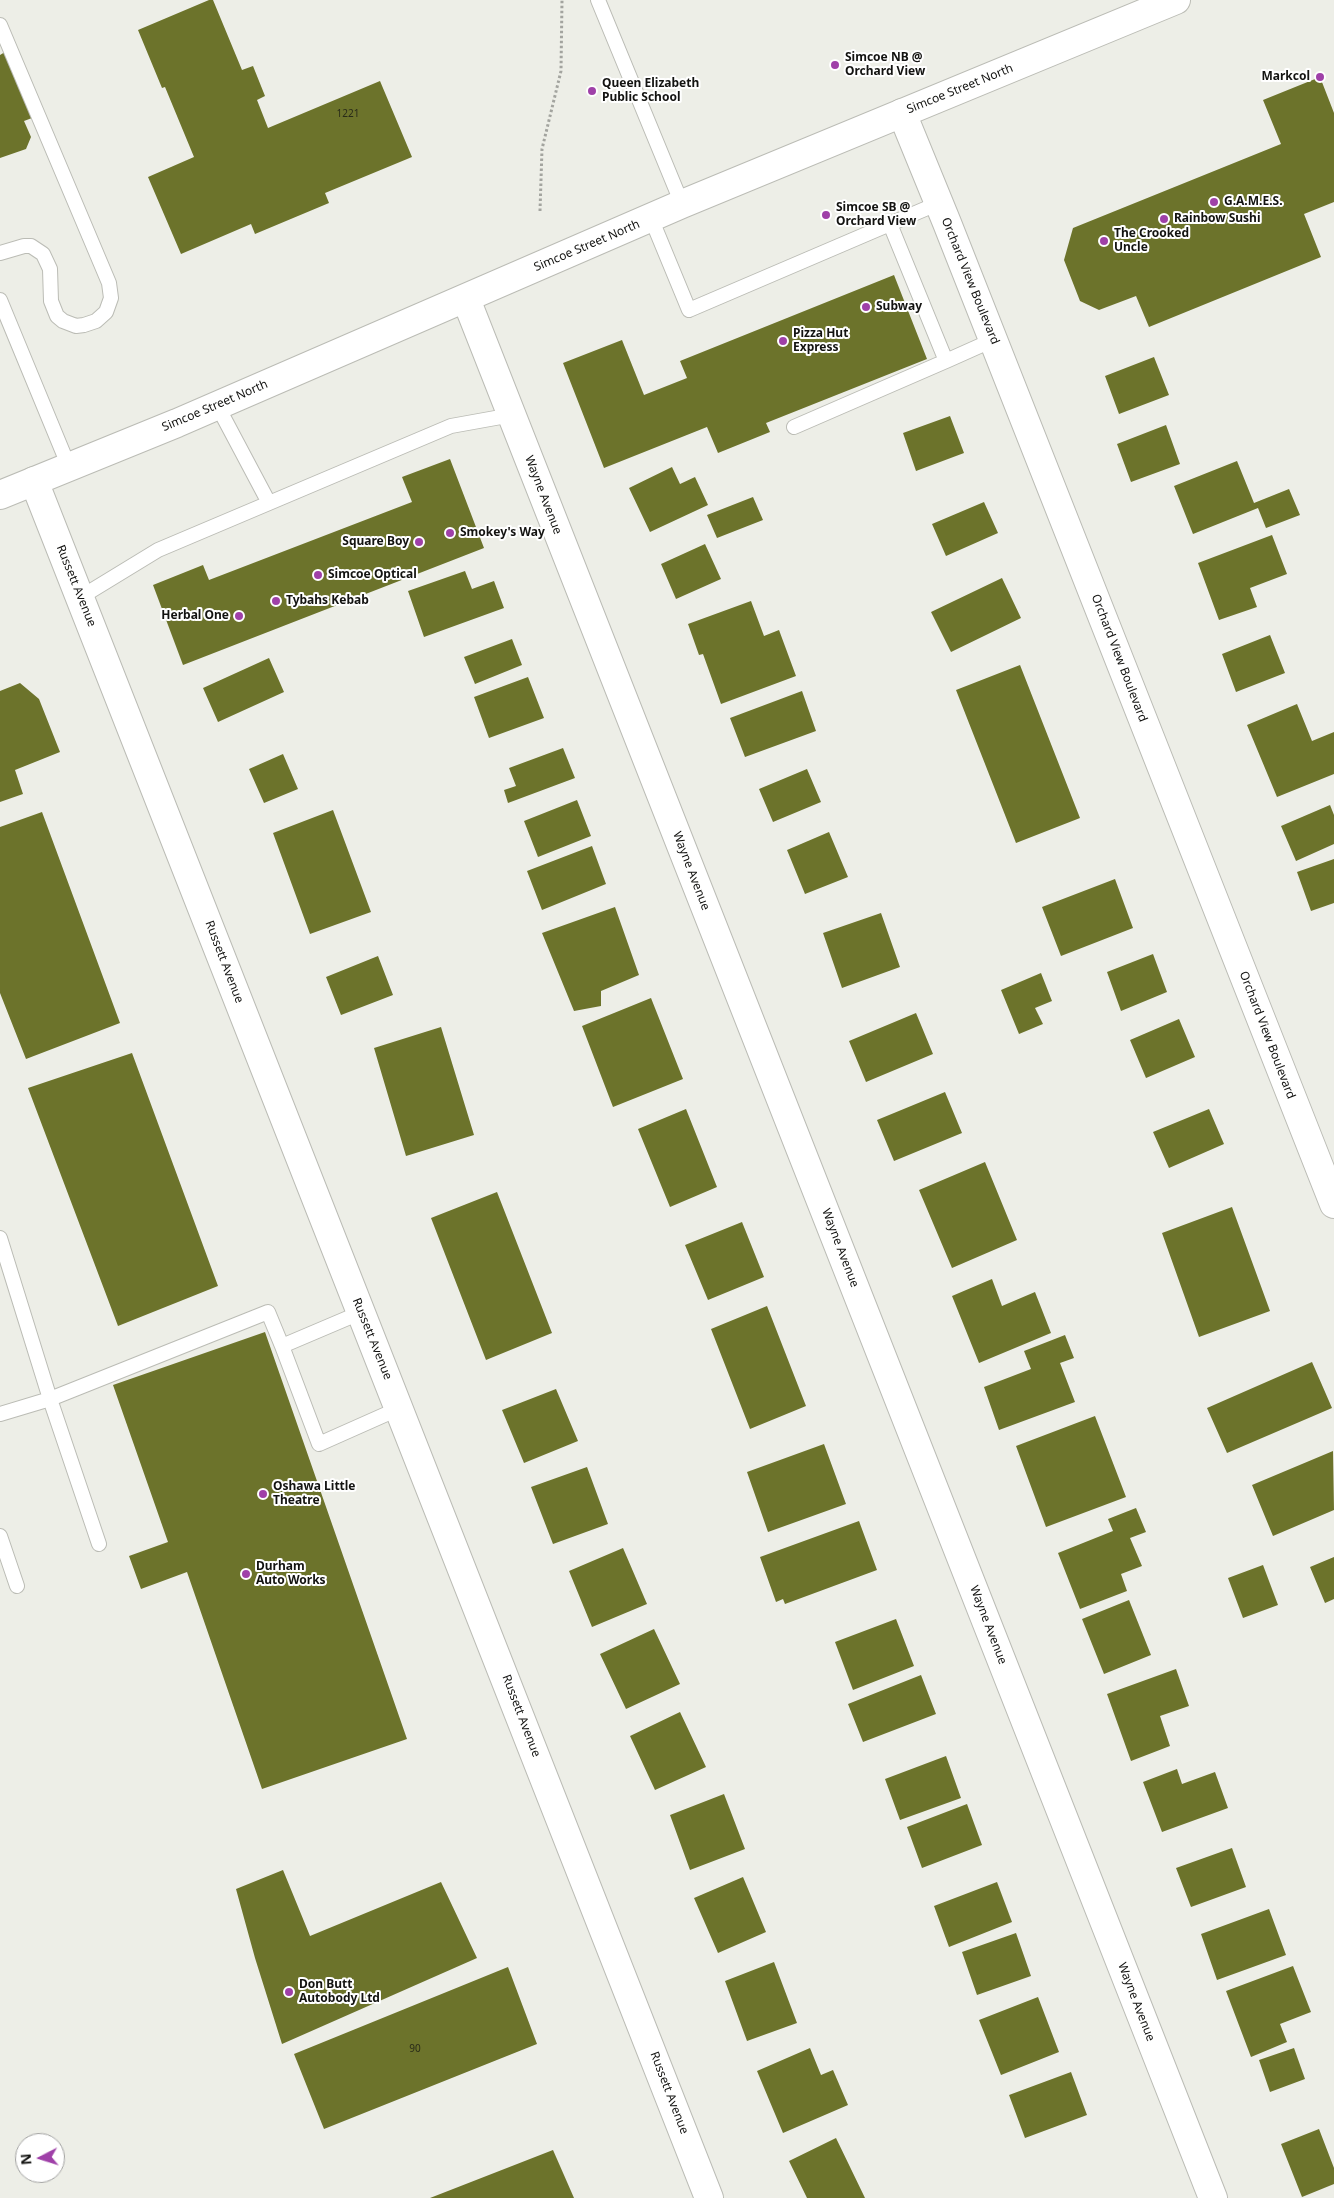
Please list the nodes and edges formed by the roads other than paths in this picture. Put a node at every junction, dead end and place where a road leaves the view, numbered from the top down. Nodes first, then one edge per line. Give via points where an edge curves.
1 (598, 0) edge
2 (1176, 0) edge
3 (0, 26) edge
4 (902, 113) junction
5 (939, 203) junction
6 (682, 204) junction
7 (651, 218) junction
8 (890, 224) junction
9 (0, 253) edge
10 (466, 299) junction
11 (0, 300) edge
12 (993, 340) junction
13 (946, 361) junction
14 (217, 405) junction
15 (512, 414) junction
16 (794, 428) dead end
17 (69, 467) junction
18 (34, 481) junction
19 (0, 495) edge
20 (269, 504) junction
21 (81, 597) junction
22 (1334, 1204) edge
23 (0, 1238) edge
24 (362, 1312) junction
25 (282, 1346) junction
26 (50, 1400) junction
27 (400, 1408) junction
28 (0, 1414) edge
29 (0, 1536) edge
30 (98, 1544) dead end
31 (17, 1586) dead end
32 (709, 2198) edge
33 (1213, 2198) edge

1 - 6 lane
2 - 4 street, Simcoe Street North
3 - 9 lane via 107,277 111,298 106,312 96,321 84,325 63,322 51,301 50,269 43,254 24,246
4 - 5 street, Orchard View Boulevard
4 - 6 street, Simcoe Street North
5 - 8 lane
5 - 12 street, Orchard View Boulevard
6 - 7 street, Simcoe Street North
7 - 8 lane via 689,310
7 - 10 street, Simcoe Street North
8 - 13 lane
10 - 14 street, Simcoe Street North
10 - 15 street, Wayne Avenue
11 - 17 lane
12 - 13 lane
12 - 22 street, Orchard View Boulevard
13 - 16 lane
14 - 17 street, Simcoe Street North
14 - 20 lane
15 - 20 lane via 451,426
15 - 33 street, Wayne Avenue
17 - 18 street, Simcoe Street North
18 - 19 street, Simcoe Street North
18 - 21 street, Russett Avenue
20 - 21 lane via 158,550
21 - 24 street, Russett Avenue
23 - 26 lane
24 - 25 lane
24 - 27 street, Russett Avenue
25 - 26 lane via 268,1312
25 - 27 lane via 319,1444
26 - 28 lane
26 - 30 lane
27 - 32 street, Russett Avenue
29 - 31 lane

